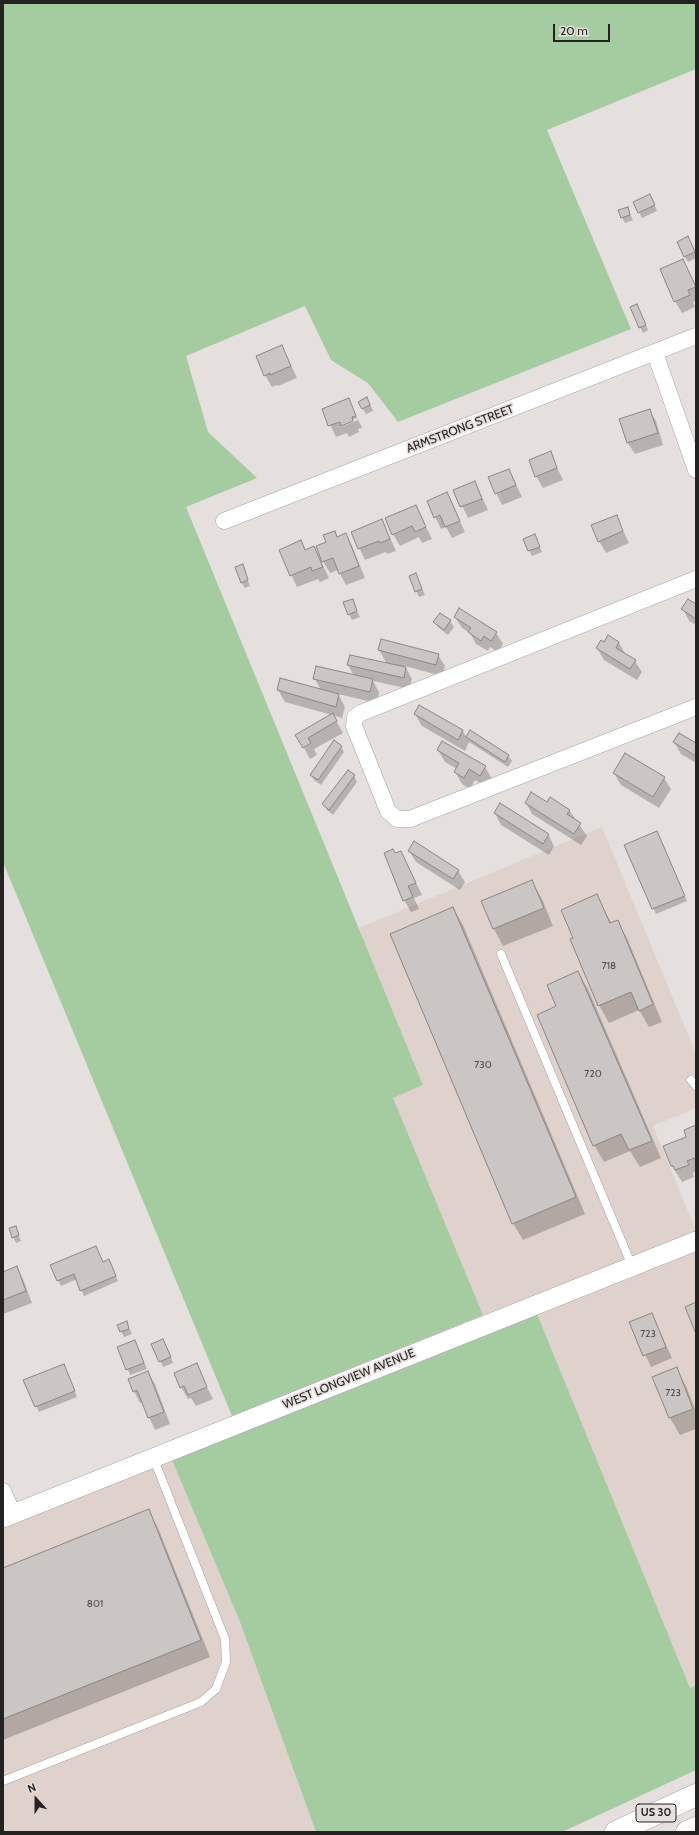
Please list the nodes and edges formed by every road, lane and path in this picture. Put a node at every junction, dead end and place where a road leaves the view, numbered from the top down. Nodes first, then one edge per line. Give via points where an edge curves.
1 (696, 336) edge
2 (655, 353) junction
3 (696, 470) edge
4 (224, 521) dead end
5 (696, 579) edge
6 (696, 707) edge
7 (501, 954) dead end
8 (696, 1241) edge
9 (632, 1266) junction
10 (153, 1458) junction
11 (3, 1491) edge
12 (8, 1516) edge
13 (3, 1781) edge
14 (696, 1795) edge
15 (696, 1828) edge
16 (616, 1832) edge
17 (687, 1832) edge

1 - 2 street, ARMSTRONG STREET
2 - 3 street
2 - 4 street, ARMSTRONG STREET
5 - 6 street via 361,712 355,717 354,726 388,811 397,819 410,819
7 - 9 lane
8 - 9 street, WEST LONGVIEW AVENUE
9 - 10 street, WEST LONGVIEW AVENUE
10 - 12 street, WEST LONGVIEW AVENUE
10 - 13 lane via 225,1639 226,1662 216,1689 201,1702
11 - 12 street
14 - 16 highway, US 30
15 - 17 highway, US 30

